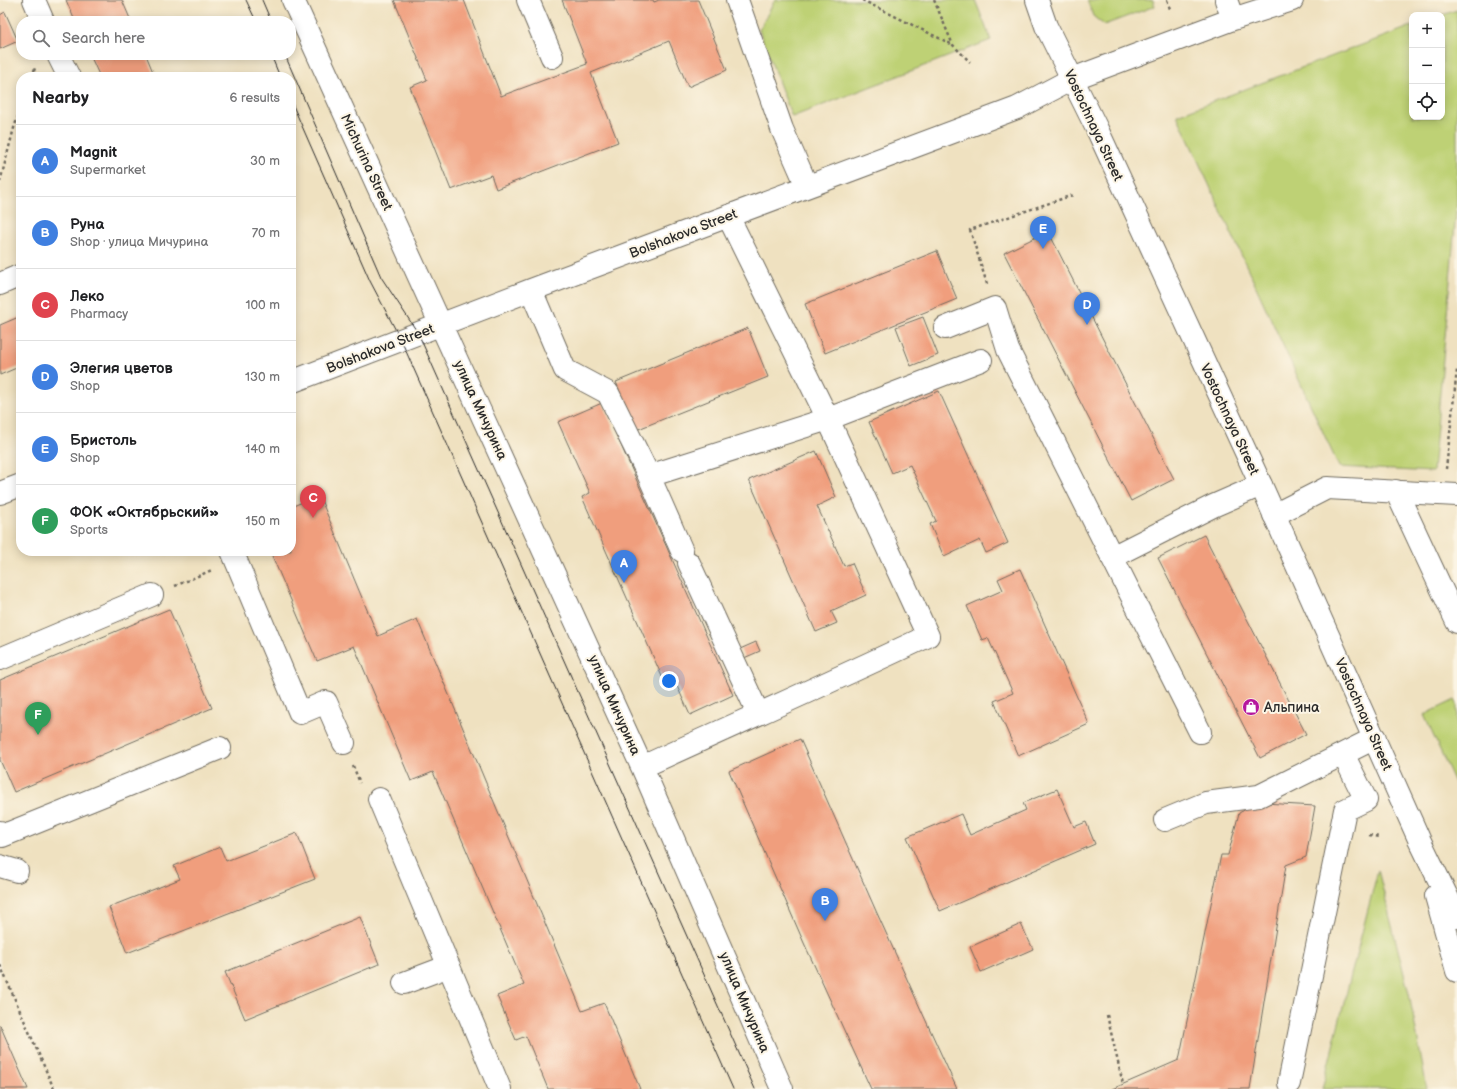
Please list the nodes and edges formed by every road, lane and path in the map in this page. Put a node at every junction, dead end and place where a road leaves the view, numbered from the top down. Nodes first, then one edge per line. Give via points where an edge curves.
1 (34, 0) edge
2 (293, 0) edge
3 (528, 0) edge
4 (737, 0) edge
5 (862, 0) edge
6 (934, 0) edge
7 (1037, 0) edge
8 (1166, 0) edge
9 (1292, 0) edge
10 (1170, 8) dead end
11 (1229, 9) edge
12 (41, 16) edge
13 (953, 45) junction
14 (552, 57) dead end
15 (60, 60) edge
16 (970, 62) dead end
17 (66, 72) edge
18 (1072, 79) junction
19 (16, 122) edge
20 (0, 182) edge
21 (807, 186) junction
22 (1073, 195) dead end
23 (728, 216) junction
24 (16, 277) edge
25 (0, 284) edge
26 (531, 290) junction
27 (995, 308) junction
28 (441, 324) junction
29 (945, 328) dead end
30 (981, 360) dead end
31 (1457, 370) edge
32 (296, 380) edge
33 (828, 419) junction
34 (649, 476) junction
35 (1261, 485) junction
36 (16, 487) edge
37 (1396, 491) junction
38 (0, 493) edge
39 (1450, 494) edge
40 (1274, 514) junction
41 (234, 556) edge
42 (1112, 557) junction
43 (152, 596) dead end
44 (1457, 622) edge
45 (0, 659) edge
46 (758, 713) junction
47 (1200, 732) dead end
48 (1375, 738) junction
49 (344, 743) joint
50 (220, 748) dead end
51 (1343, 754) junction
52 (642, 766) junction
53 (371, 794) joint
54 (1165, 820) dead end
55 (0, 832) edge
56 (1369, 835) dead end
57 (1379, 837) dead end
58 (1420, 839) junction
59 (1457, 917) edge
60 (0, 965) edge
61 (449, 966) junction
62 (1457, 971) edge
63 (404, 983) dead end
64 (1107, 1015) dead end
65 (1289, 1083) dead end
66 (1123, 1084) dead end
67 (54, 1089) edge
68 (500, 1089) edge
69 (782, 1089) edge

1 - 12 street
2 - 28 street, Michurina Street
3 - 14 street
4 - 21 street via 782,129
5 - 13 path
6 - 13 path
7 - 18 street, Vostochnaya Street via 1046,26
8 - 10 path
9 - 11 street, Bolshakova Street
11 - 18 street, Bolshakova Street
13 - 16 path
15 - 17 street
18 - 21 street, Bolshakova Street via 1017,108
18 - 35 street, Vostochnaya Street
19 - 20 path
21 - 23 street, Bolshakova Street
22 - 27 path via 970,230
23 - 26 street, Bolshakova Street
23 - 33 street
24 - 25 street
26 - 28 street, Bolshakova Street
26 - 34 street via 565,370 608,393
27 - 29 street
27 - 42 street via 1008,350
28 - 32 street, Bolshakova Street
28 - 52 street, улица Мичурина
30 - 33 street
31 - 39 path
33 - 34 street
33 - 46 street via 928,636 814,690
34 - 46 street
35 - 40 street, Vostochnaya Street
35 - 42 street
36 - 38 street
37 - 39 street
37 - 40 street via 1327,488
37 - 44 street
40 - 48 street, Vostochnaya Street
41 - 49 street via 300,713 326,702
42 - 47 street
43 - 45 street
46 - 52 street
48 - 51 street
48 - 58 street, Vostochnaya Street
49 - 53 path
50 - 55 street via 2,836
51 - 54 street via 1259,796 1206,803
51 - 65 street via 1366,800 1345,810
52 - 69 street, улица Мичурина
53 - 61 street
56 - 57 path
58 - 59 street, Vostochnaya Street
58 - 62 street, Vostochnaya Street
60 - 67 path
61 - 63 street
61 - 68 street
64 - 66 path

